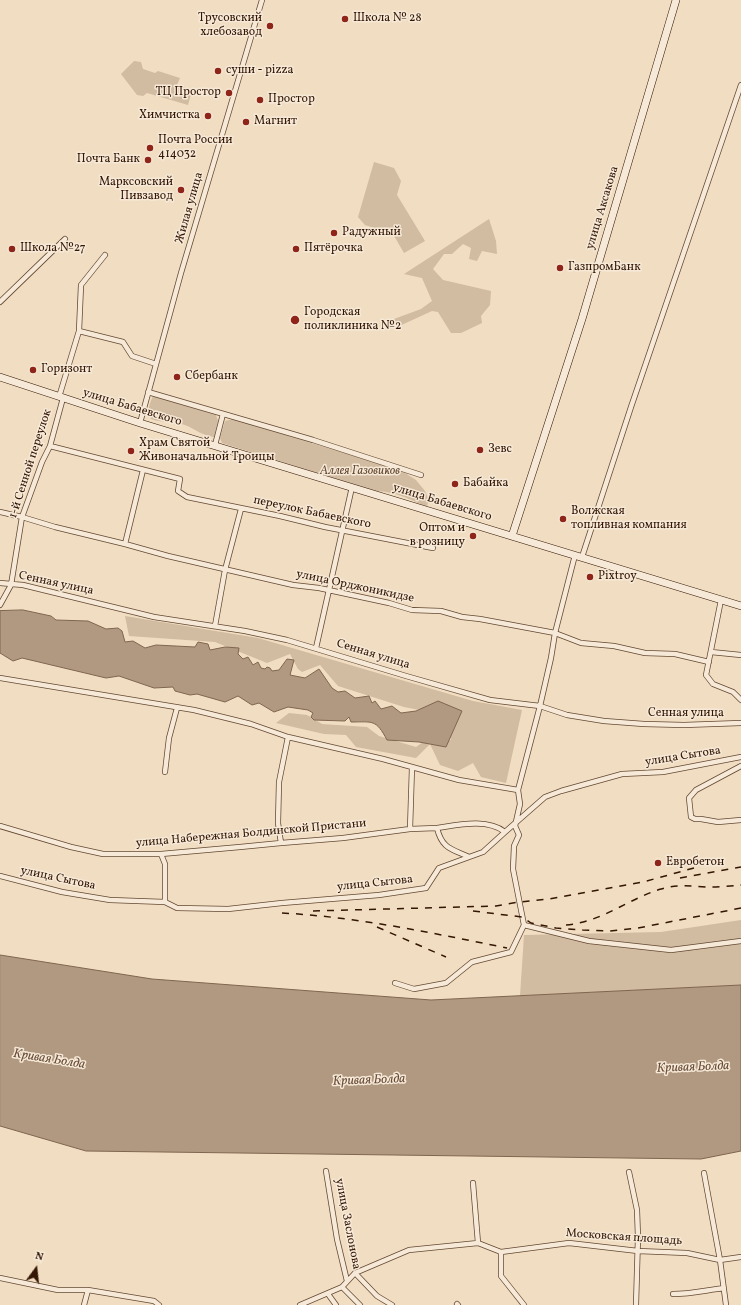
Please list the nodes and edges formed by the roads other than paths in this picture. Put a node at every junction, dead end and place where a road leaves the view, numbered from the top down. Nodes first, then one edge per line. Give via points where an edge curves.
1 (262, 0) edge
2 (676, 0) edge
3 (741, 85) edge
4 (64, 239) dead end
5 (105, 255) dead end
6 (0, 302) edge
7 (79, 331) junction
8 (156, 364) junction
9 (0, 377) edge
10 (148, 392) junction
11 (61, 398) junction
12 (223, 414) junction
13 (140, 423) junction
14 (215, 445) junction
15 (50, 446) junction
16 (143, 470) junction
17 (421, 475) dead end
18 (352, 487) junction
19 (241, 509) junction
20 (0, 512) edge
21 (22, 517) junction
22 (341, 530) junction
23 (512, 536) junction
24 (125, 544) junction
25 (433, 548) dead end
26 (578, 556) junction
27 (225, 570) junction
28 (0, 583) edge
29 (11, 585) junction
30 (330, 590) junction
31 (722, 600) junction
32 (0, 605) edge
33 (741, 606) edge
34 (215, 626) junction
35 (555, 633) junction
36 (316, 648) junction
37 (712, 652) junction
38 (741, 654) edge
39 (709, 662) junction
40 (0, 678) edge
41 (741, 700) edge
42 (540, 706) junction
43 (177, 708) junction
44 (741, 723) edge
45 (288, 737) junction
46 (741, 757) edge
47 (741, 766) edge
48 (412, 767) junction
49 (164, 772) dead end
50 (518, 790) junction
51 (741, 820) edge
52 (516, 822) junction
53 (0, 826) edge
54 (437, 828) junction
55 (410, 829) junction
56 (505, 832) junction
57 (280, 843) junction
58 (161, 854) junction
59 (470, 857) junction
60 (0, 876) edge
61 (165, 902) junction
62 (524, 925) junction
63 (741, 941) edge
64 (395, 983) dead end
65 (326, 1171) dead end
66 (629, 1172) dead end
67 (704, 1173) dead end
68 (473, 1183) dead end
69 (478, 1243) junction
70 (638, 1251) junction
71 (500, 1252) junction
72 (741, 1257) edge
73 (720, 1260) junction
74 (355, 1273) junction
75 (0, 1278) edge
76 (347, 1281) junction
77 (342, 1287) junction
78 (724, 1288) junction
79 (88, 1290) junction
80 (328, 1294) junction
81 (673, 1294) dead end
82 (84, 1305) edge
83 (159, 1305) edge
84 (300, 1305) edge
85 (336, 1305) edge
86 (360, 1305) edge
87 (392, 1305) edge
88 (524, 1305) edge
89 (636, 1305) edge
90 (726, 1305) edge

1 - 8 street, Жилая улица
2 - 23 main road, улица Аксакова via 582,319
3 - 26 street
4 - 6 street
5 - 7 street, 1-й Сенной переулок via 81,285
7 - 8 street via 123,342 132,356
7 - 11 street, 1-й Сенной переулок
8 - 10 street, Жилая улица
9 - 11 main road, улица Бабаевского
10 - 12 street
10 - 13 street, Жилая улица
11 - 13 main road, улица Бабаевского
11 - 15 street, 1-й Сенной переулок
12 - 14 street
12 - 17 street
13 - 14 main road, улица Бабаевского
14 - 18 main road, улица Бабаевского
15 - 16 street
15 - 21 street, 1-й Сенной переулок
16 - 19 street, переулок Бабаевского via 180,479 178,491 187,498
16 - 24 street
18 - 22 street
18 - 23 main road, улица Бабаевского
19 - 22 street, переулок Бабаевского
19 - 27 street
20 - 21 street, улица Орджоникидзе
21 - 24 street, улица Орджоникидзе
21 - 29 street, 1-й Сенной переулок
22 - 25 street, переулок Бабаевского
22 - 30 street
23 - 26 main road, улица Бабаевского
24 - 27 street, улица Орджоникидзе
26 - 31 main road, улица Бабаевского
26 - 35 street
27 - 30 street, улица Орджоникидзе via 293,585
27 - 34 street
28 - 29 street, Сенная улица
29 - 32 street, 1-й Сенной переулок
29 - 34 street, Сенная улица via 23,585 154,617
30 - 35 street, улица Орджоникидзе via 412,610 441,611
30 - 36 street
31 - 33 main road, улица Бабаевского
31 - 37 street
34 - 36 street, Сенная улица
35 - 39 street, улица Орджоникидзе via 581,643 614,646 645,653 675,654
35 - 42 street
36 - 42 street, Сенная улица via 490,700
37 - 38 street
37 - 39 street
39 - 41 street via 706,675 713,684 734,692
40 - 43 street
42 - 44 street, Сенная улица via 566,715 604,721 684,725
42 - 50 street
43 - 45 street via 251,724
43 - 49 street
45 - 48 street
45 - 57 street via 279,782
46 - 52 street, улица Сытова via 663,772 622,774 561,791 545,797
47 - 51 street via 696,790 688,798 691,817 695,820
48 - 50 street via 459,780
48 - 55 street
50 - 52 street via 520,804
52 - 56 street, улица Сытова
52 - 62 street via 519,835 514,846 513,869
53 - 58 street, улица Набережная Болдинской Пристани via 103,854
54 - 55 street, улица Набережная Болдинской Пристани
54 - 56 street, улица Набережная Болдинской Пристани via 478,823 500,828
54 - 59 street via 446,846
55 - 57 street, улица Набережная Болдинской Пристани
56 - 59 street, улица Сытова via 483,852
57 - 58 street, улица Набережная Болдинской Пристани
58 - 61 street via 165,864
59 - 61 street, улица Сытова via 439,868 426,888 379,895 228,909 177,908
60 - 61 street, улица Сытова via 62,892 110,900
62 - 63 street via 588,941 671,950
62 - 64 street via 511,952 472,962 446,983 414,989
65 - 76 street, улица Заслонова
66 - 70 street via 637,1210
67 - 73 street
68 - 69 street
69 - 71 street, Московская площадь
69 - 74 street, Московская площадь via 409,1250
70 - 71 street, Московская площадь via 569,1243
70 - 73 street, Московская площадь via 687,1253
70 - 89 street
71 - 88 street via 501,1276
72 - 73 street, Московская площадь
73 - 78 street
74 - 76 street, Московская площадь
74 - 87 street via 377,1296
75 - 79 street via 58,1290
76 - 77 street, Московская площадь
77 - 80 street
77 - 86 street, улица Заслонова
78 - 81 street via 691,1294
78 - 90 street
79 - 82 street
79 - 83 street via 154,1301
80 - 84 street
80 - 85 street

